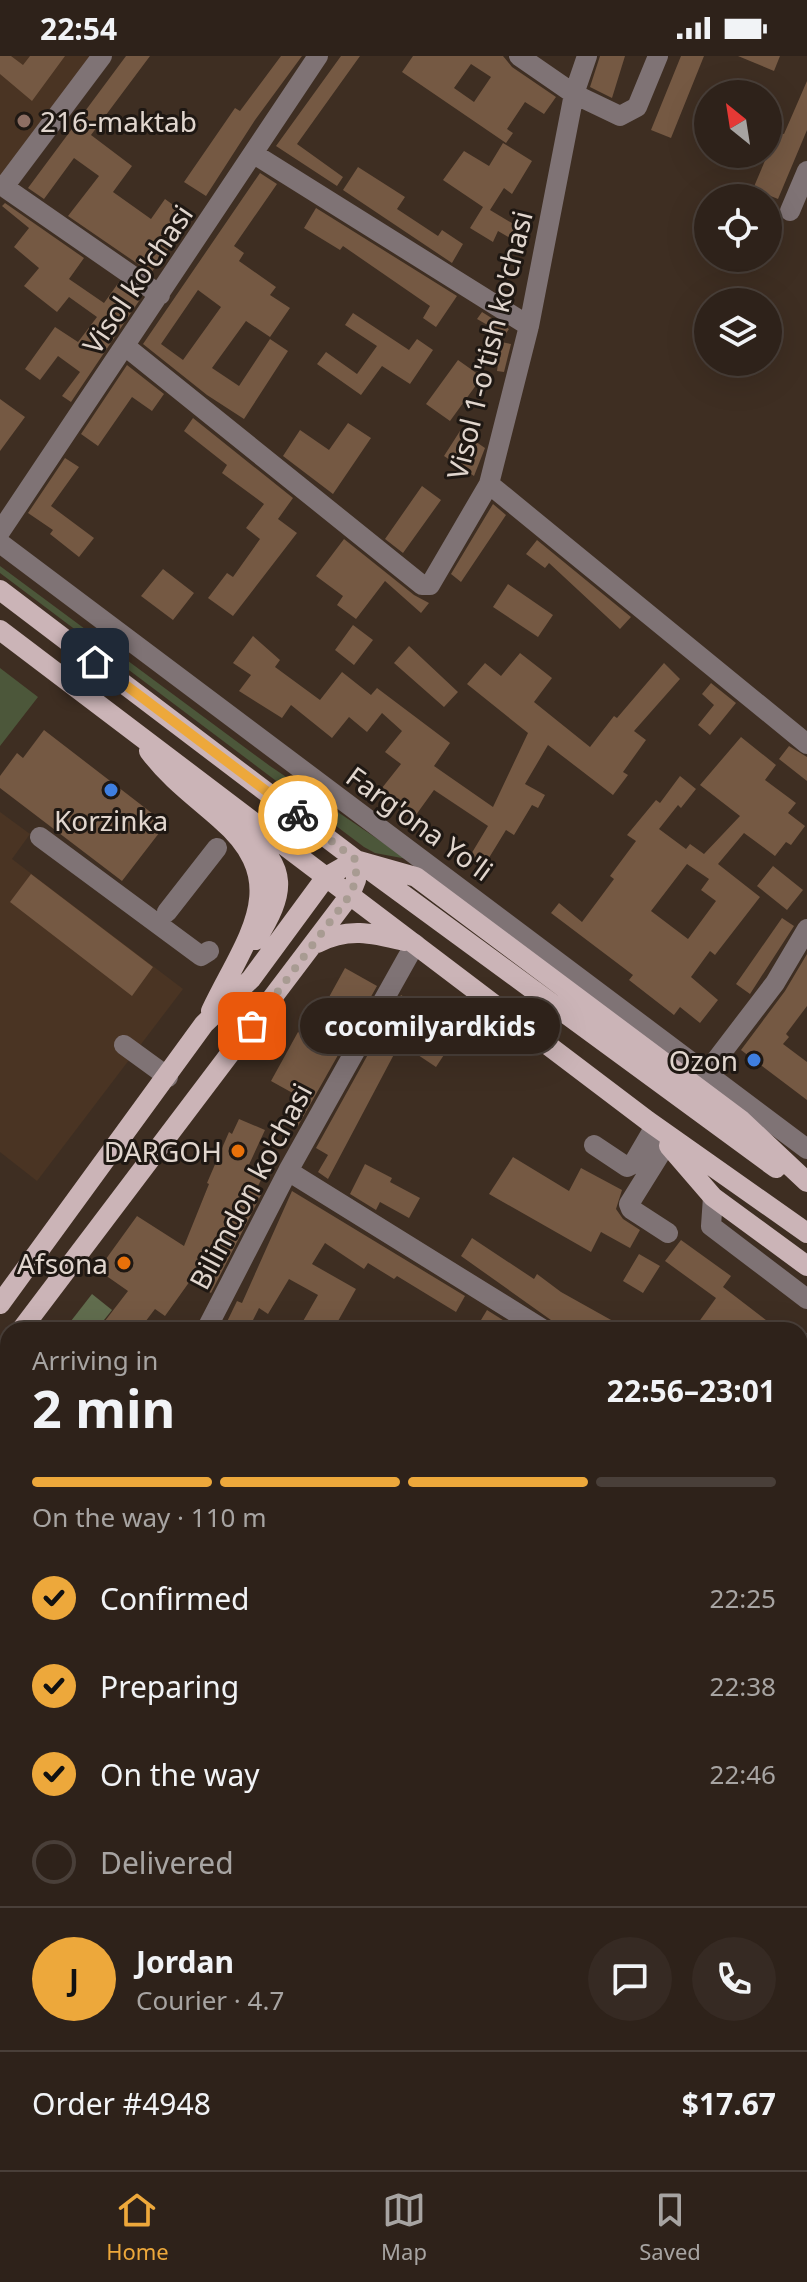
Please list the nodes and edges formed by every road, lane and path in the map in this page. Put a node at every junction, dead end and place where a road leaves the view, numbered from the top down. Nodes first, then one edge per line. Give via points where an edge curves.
1 (102, 56) edge
2 (318, 56) edge
3 (519, 56) edge
4 (587, 56) edge
5 (658, 56) edge
6 (574, 94) junction
7 (254, 154) junction
8 (807, 171) edge
9 (790, 211) dead end
10 (160, 295) junction
11 (529, 326) junction
12 (125, 346) junction
13 (489, 484) junction
14 (0, 532) edge
15 (0, 543) edge
16 (0, 590) edge
17 (0, 630) edge
18 (132, 729) junction
19 (807, 744) edge
20 (40, 837) dead end
21 (217, 848) dead end
22 (356, 860) junction
23 (326, 877) junction
24 (350, 895) junction
25 (167, 912) dead end
26 (807, 929) edge
27 (415, 944) junction
28 (313, 945) junction
29 (209, 951) dead end
30 (204, 1024) junction
31 (124, 1045) dead end
32 (707, 1072) junction
33 (168, 1077) junction
34 (656, 1131) junction
35 (594, 1145) dead end
36 (807, 1149) edge
37 (288, 1171) junction
38 (807, 1182) edge
39 (807, 1190) edge
40 (713, 1197) junction
41 (668, 1233) dead end
42 (807, 1233) edge
43 (807, 1266) edge
44 (807, 1299) edge
45 (0, 1304) edge
46 (27, 1322) edge
47 (210, 1322) edge
48 (531, 1322) edge

1 - 10 street via 6,184 11,193
2 - 7 street, Visol ko'chasi
3 - 6 street
4 - 6 street, Visol 1-o'tish ko'chasi
5 - 6 street via 637,107 626,116
6 - 11 street, Visol 1-o'tish ko'chasi
7 - 10 street, Visol ko'chasi
7 - 11 street
8 - 9 street
10 - 12 street, Visol ko'chasi
11 - 13 street, Visol 1-o'tish ko'chasi
12 - 13 street, Visol 1-o'tish ko'chasi via 422,585 430,585
12 - 14 street, Visol ko'chasi
13 - 19 street
15 - 32 street, Farg'ona Yo'li
16 - 22 main road
17 - 18 main road
18 - 23 main road
18 - 30 main road via 177,775 255,840 276,868 275,909
20 - 29 street via 201,956
21 - 25 street
22 - 23 main road
22 - 24 main road
22 - 38 main road via 416,877 741,1120
22 - 39 main road
23 - 24 main road
23 - 30 main road via 251,979
24 - 27 main road
24 - 28 main road
26 - 32 street via 775,983
27 - 28 main road via 355,931
27 - 34 main road
27 - 37 street, Bilimdon ko'chasi
28 - 46 main road
30 - 33 main road
31 - 33 street
32 - 36 street, Farg'ona Yo'li
33 - 45 main road
34 - 35 street via 627,1167
34 - 40 main road
34 - 41 street via 629,1204
34 - 42 main road
37 - 47 street, Bilimdon ko'chasi
37 - 48 street
40 - 43 main road
40 - 44 street via 711,1226

